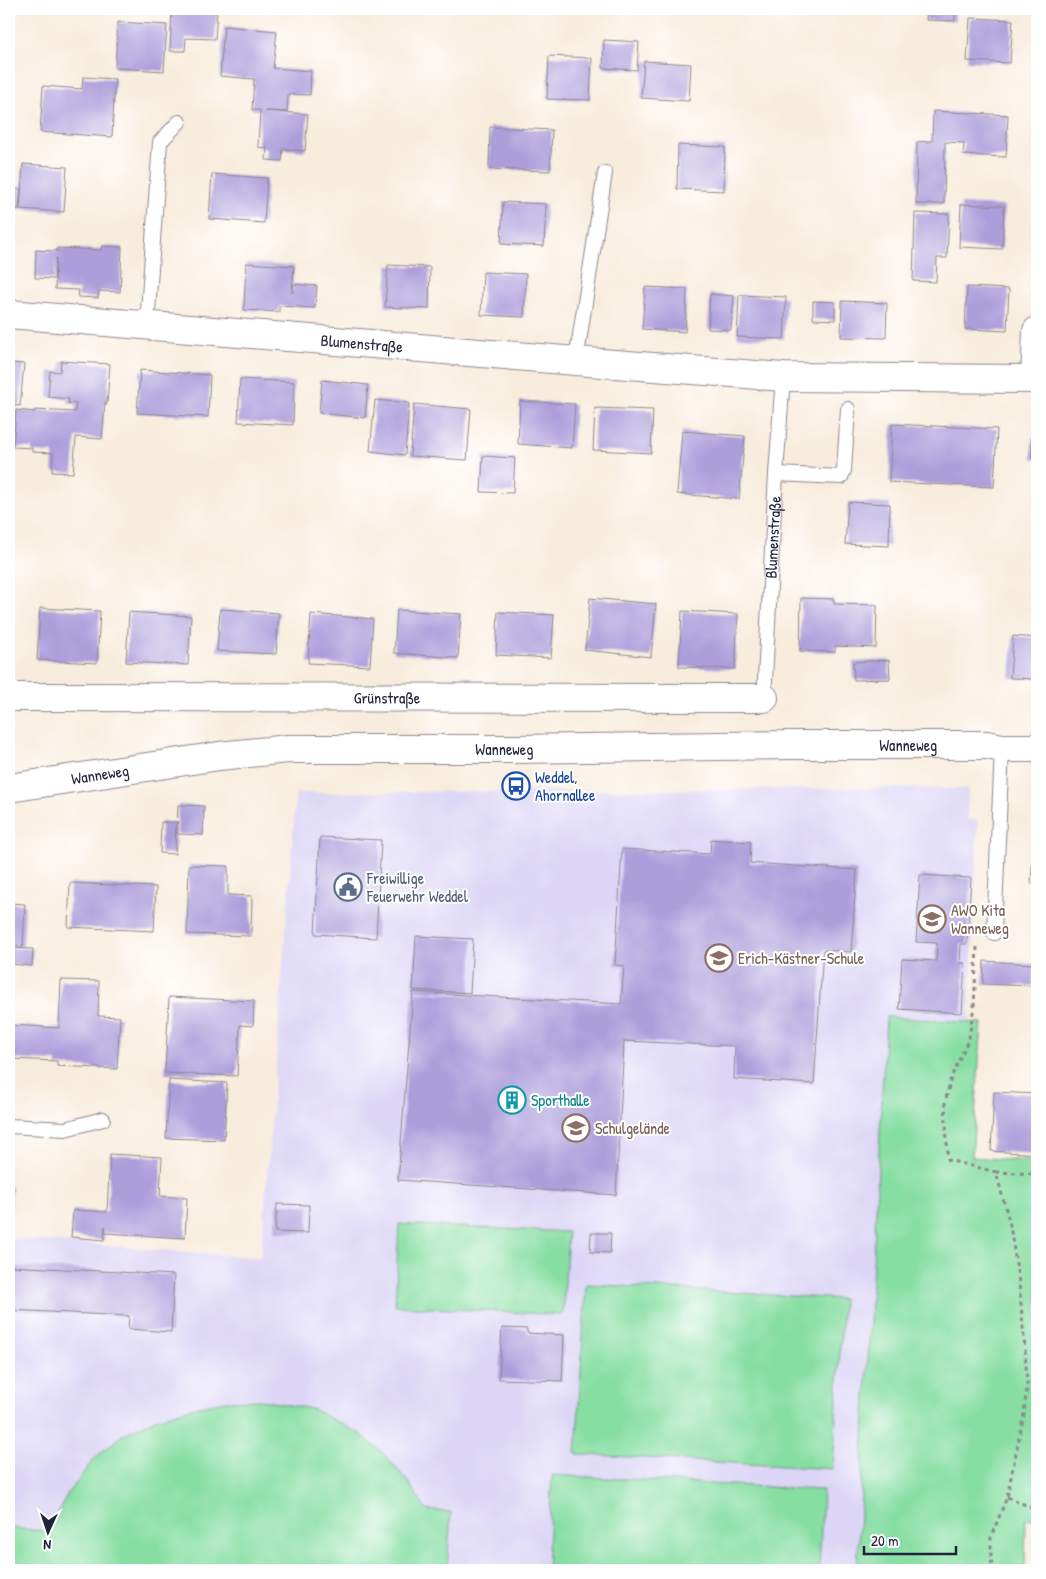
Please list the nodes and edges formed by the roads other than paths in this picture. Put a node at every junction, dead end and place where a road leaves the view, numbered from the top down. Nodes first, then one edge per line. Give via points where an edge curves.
1 (179, 122) dead end
2 (605, 173) dead end
3 (9, 314) edge
4 (147, 324) junction
5 (1037, 331) edge
6 (576, 361) junction
7 (783, 377) junction
8 (1036, 379) edge
9 (848, 409) dead end
10 (776, 474) junction
11 (9, 697) edge
12 (764, 698) joint
13 (1002, 748) junction
14 (1037, 748) edge
15 (9, 788) edge
16 (994, 934) dead end
17 (103, 1119) dead end
18 (9, 1126) edge

1 - 4 lane via 160,142
2 - 6 lane
3 - 4 street, Blumenstraße
4 - 6 street, Blumenstraße
5 - 8 street
6 - 7 street, Blumenstraße
7 - 8 street, Blumenstraße
7 - 10 lane, Blumenstraße
9 - 10 lane via 841,477
10 - 12 lane, Blumenstraße
11 - 12 street, Grünstraße
13 - 14 street, Wanneweg
13 - 15 street, Wanneweg via 790,745 288,749 219,756
13 - 16 lane
17 - 18 lane via 65,1129

